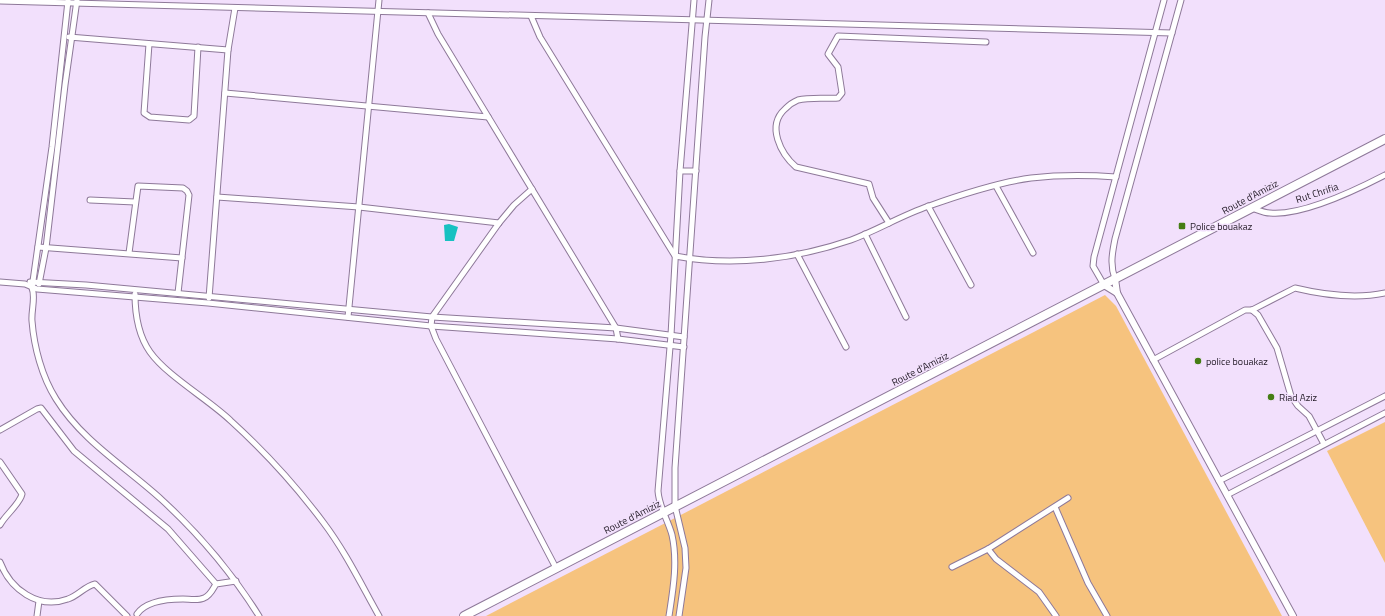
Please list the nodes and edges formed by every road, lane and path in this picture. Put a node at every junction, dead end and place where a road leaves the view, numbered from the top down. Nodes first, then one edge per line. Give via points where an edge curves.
1 (379, 0) edge
2 (694, 0) edge
3 (709, 0) edge
4 (1164, 0) edge
5 (1181, 0) edge
6 (0, 1) edge
7 (68, 2) edge
8 (77, 2) edge
9 (235, 8) junction
10 (378, 12) junction
11 (428, 13) junction
12 (531, 16) junction
13 (692, 20) junction
14 (707, 20) junction
15 (1156, 32) junction
16 (1172, 33) junction
17 (64, 36) junction
18 (71, 37) junction
19 (986, 42) dead end
20 (149, 44) junction
21 (198, 47) junction
22 (228, 50) junction
23 (225, 93) junction
24 (368, 106) junction
25 (488, 117) junction
26 (1385, 139) edge
27 (680, 171) junction
28 (696, 171) junction
29 (1385, 175) edge
30 (1116, 177) junction
31 (996, 186) junction
32 (532, 189) junction
33 (217, 197) junction
34 (90, 200) dead end
35 (135, 202) junction
36 (928, 206) junction
37 (359, 207) junction
38 (1252, 208) junction
39 (500, 223) junction
40 (889, 223) junction
41 (865, 234) junction
42 (38, 248) junction
43 (46, 248) junction
44 (129, 253) junction
45 (1033, 253) dead end
46 (797, 254) junction
47 (675, 256) junction
48 (182, 258) junction
49 (690, 259) junction
50 (1115, 279) junction
51 (32, 281) junction
52 (0, 282) edge
53 (39, 282) junction
54 (25, 284) junction
55 (971, 285) dead end
56 (1104, 285) junction
57 (136, 289) junction
58 (34, 290) junction
59 (178, 293) junction
60 (1116, 293) junction
61 (1385, 293) edge
62 (209, 296) junction
63 (135, 297) junction
64 (208, 302) junction
65 (348, 308) junction
66 (1252, 310) junction
67 (348, 317) junction
68 (432, 317) junction
69 (906, 317) dead end
70 (431, 326) junction
71 (616, 328) junction
72 (671, 335) junction
73 (684, 337) junction
74 (618, 339) junction
75 (670, 345) junction
76 (684, 347) junction
77 (846, 347) dead end
78 (1153, 360) junction
79 (1385, 396) edge
80 (1385, 413) edge
81 (0, 430) edge
82 (1317, 431) junction
83 (1324, 444) junction
84 (0, 462) edge
85 (1219, 481) junction
86 (1227, 495) junction
87 (1068, 498) dead end
88 (675, 506) junction
89 (1055, 507) junction
90 (663, 512) junction
91 (0, 525) edge
92 (988, 549) junction
93 (0, 562) edge
94 (952, 567) dead end
95 (556, 568) junction
96 (236, 581) junction
97 (216, 584) junction
98 (39, 601) junction
99 (138, 615) edge
100 (37, 616) edge
101 (127, 616) edge
102 (259, 616) edge
103 (379, 616) edge
104 (464, 616) edge
105 (668, 616) edge
106 (679, 616) edge
107 (1056, 616) edge
108 (1107, 616) edge
109 (1293, 616) edge

1 - 10 street
2 - 13 street
3 - 14 street
4 - 15 street
5 - 16 street
6 - 7 street
7 - 8 street
7 - 17 street
8 - 9 street
8 - 18 street
9 - 10 street
9 - 22 street
10 - 11 street
10 - 24 street
11 - 12 street
11 - 25 street
12 - 13 street
12 - 47 street via 540,37
13 - 14 street
13 - 27 street
14 - 15 street
14 - 28 street
15 - 16 street
15 - 30 street
16 - 50 street via 1115,239 1111,260
17 - 18 street
17 - 42 street
18 - 20 street
18 - 43 street
19 - 40 street via 838,36 828,54 838,67 842,93 838,98 798,100 783,111 777,121 778,140 788,160 796,167 869,184 872,198
20 - 21 street
20 - 21 street via 144,113 150,117 189,120 194,116
21 - 22 street
22 - 23 street
23 - 24 street
23 - 33 street
24 - 25 street
24 - 37 street
25 - 32 street
26 - 38 main road, Route d'Amiziz
27 - 28 street
27 - 47 street
28 - 49 street
29 - 38 street, Rut Chrifia via 1346,194 1283,213 1268,214
30 - 31 street via 1096,175 1031,178
30 - 56 street via 1094,257 1093,266
31 - 36 street
31 - 45 street
32 - 39 street via 514,205
32 - 71 street
33 - 37 street
33 - 62 street
34 - 35 street
35 - 44 street
35 - 48 street via 137,188 141,185 187,190 189,195
36 - 40 street
36 - 55 street
37 - 39 street
37 - 65 street
38 - 50 main road, Route d'Amiziz
39 - 68 street
40 - 41 street
41 - 46 street via 826,248
41 - 69 street
42 - 43 street
42 - 51 street
43 - 44 street
43 - 53 street
44 - 48 street
46 - 49 street via 750,260
46 - 77 street
47 - 49 street
47 - 72 street
48 - 59 street
49 - 73 street
50 - 56 main road, Route d'Amiziz
50 - 60 street
51 - 53 street
51 - 54 street
51 - 58 street
52 - 54 street
53 - 57 street
53 - 58 street
54 - 58 street
56 - 60 street
56 - 88 main road, Route d'Amiziz
57 - 59 street
57 - 63 street
58 - 63 street
58 - 96 street via 31,314 36,347 47,382 67,416 91,441 173,510
59 - 62 street
60 - 78 street
61 - 66 street via 1371,296 1319,294 1296,288
62 - 64 street
62 - 65 street
63 - 64 street
63 - 103 street via 141,335 154,358 231,420 298,492 323,522 345,555
64 - 67 street
65 - 67 street
65 - 68 street
66 - 78 street via 1245,310
66 - 82 street via 1258,315 1277,348 1291,396 1309,416
67 - 70 street
68 - 70 street
68 - 71 street
70 - 74 street
70 - 95 street via 481,428
71 - 72 street
71 - 74 street
72 - 73 street
72 - 75 street
73 - 76 street
74 - 75 street
75 - 76 street
75 - 90 street via 658,491
76 - 88 street via 675,468
78 - 85 street
79 - 82 street
80 - 83 street
81 - 97 street via 41,408 74,451 168,529
82 - 83 street
82 - 85 street
83 - 86 street
84 - 91 street via 22,494
85 - 86 street
86 - 109 street
87 - 89 street
88 - 90 main road, Route d'Amiziz
88 - 106 street via 685,548 686,568
89 - 92 street
89 - 108 street via 1088,583
90 - 95 main road, Route d'Amiziz
90 - 105 street via 672,535 674,551 673,588
92 - 94 street
92 - 107 street via 993,556 1039,592
93 - 98 street via 13,585
95 - 104 main road, Route d'Amiziz
96 - 97 street
96 - 102 street
97 - 99 street via 205,598 154,603 141,609
98 - 100 street
98 - 101 street via 68,600 95,584
99 - 101 street via 133,613

